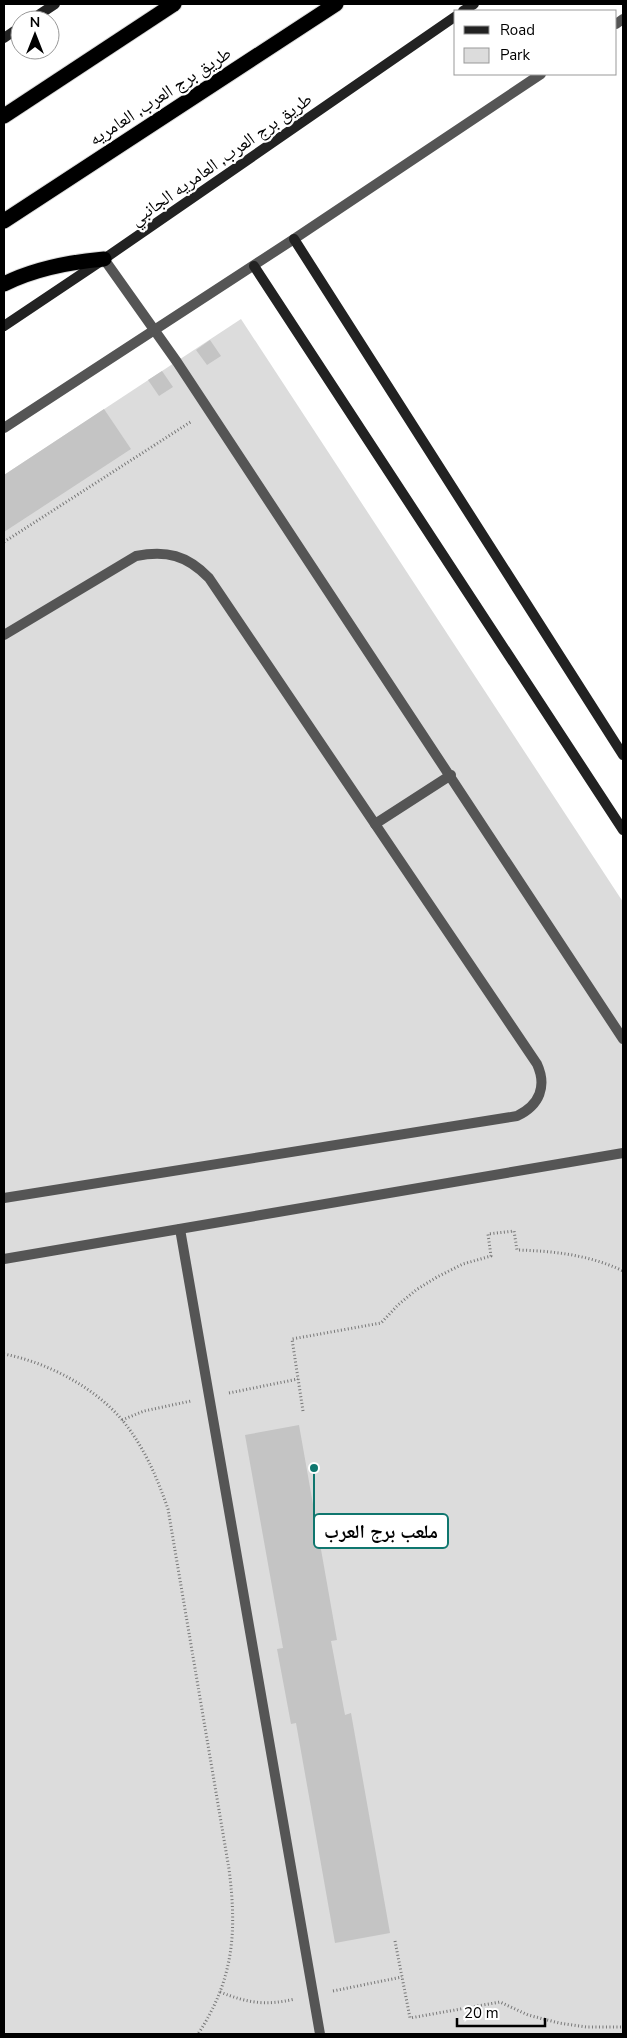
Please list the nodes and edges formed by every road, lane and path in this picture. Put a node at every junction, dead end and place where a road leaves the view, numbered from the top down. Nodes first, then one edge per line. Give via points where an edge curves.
1 (174, 4) edge
2 (336, 4) edge
3 (454, 17) edge
4 (540, 75) edge
5 (4, 116) edge
6 (4, 221) edge
7 (294, 239) junction
8 (104, 259) junction
9 (254, 266) junction
10 (4, 284) edge
11 (4, 326) edge
12 (156, 329) junction
13 (210, 410) junction
14 (4, 428) edge
15 (4, 542) edge
16 (4, 635) edge
17 (623, 755) edge
18 (451, 775) junction
19 (375, 824) junction
20 (623, 830) edge
21 (623, 1039) edge
22 (623, 1153) edge
23 (4, 1198) edge
24 (180, 1229) junction
25 (4, 1259) edge
26 (623, 1271) edge
27 (4, 1354) edge
28 (303, 1412) dead end
29 (395, 1941) dead end
30 (623, 2027) edge
31 (198, 2034) edge
32 (320, 2034) edge

1 - 5 highway
2 - 6 highway, طريق برج العرب, العامريه
3 - 8 street, طريق برج العرب, العامريه الجانبي
4 - 7 street
7 - 9 street
7 - 17 street
8 - 10 highway via 47,267
8 - 11 street, طريق برج العرب, العامريه الجانبي
8 - 12 street
9 - 12 street
9 - 20 street
12 - 13 street
12 - 14 street
13 - 15 path
13 - 18 street
16 - 19 street via 136,556 151,553 183,558 198,566 209,578
18 - 19 street
18 - 21 street
19 - 23 street via 536,1064 542,1085 534,1105 517,1116
22 - 24 street
24 - 25 street
24 - 32 street
26 - 28 path via 567,1254 517,1250 514,1231 488,1234 491,1256 463,1264 437,1277 398,1305 381,1323 292,1339
27 - 31 path via 32,1361 79,1384 102,1401 122,1420 139,1444 168,1509 234,1909 226,1973
29 - 30 path via 410,2018 500,2002 528,2015 559,2023

